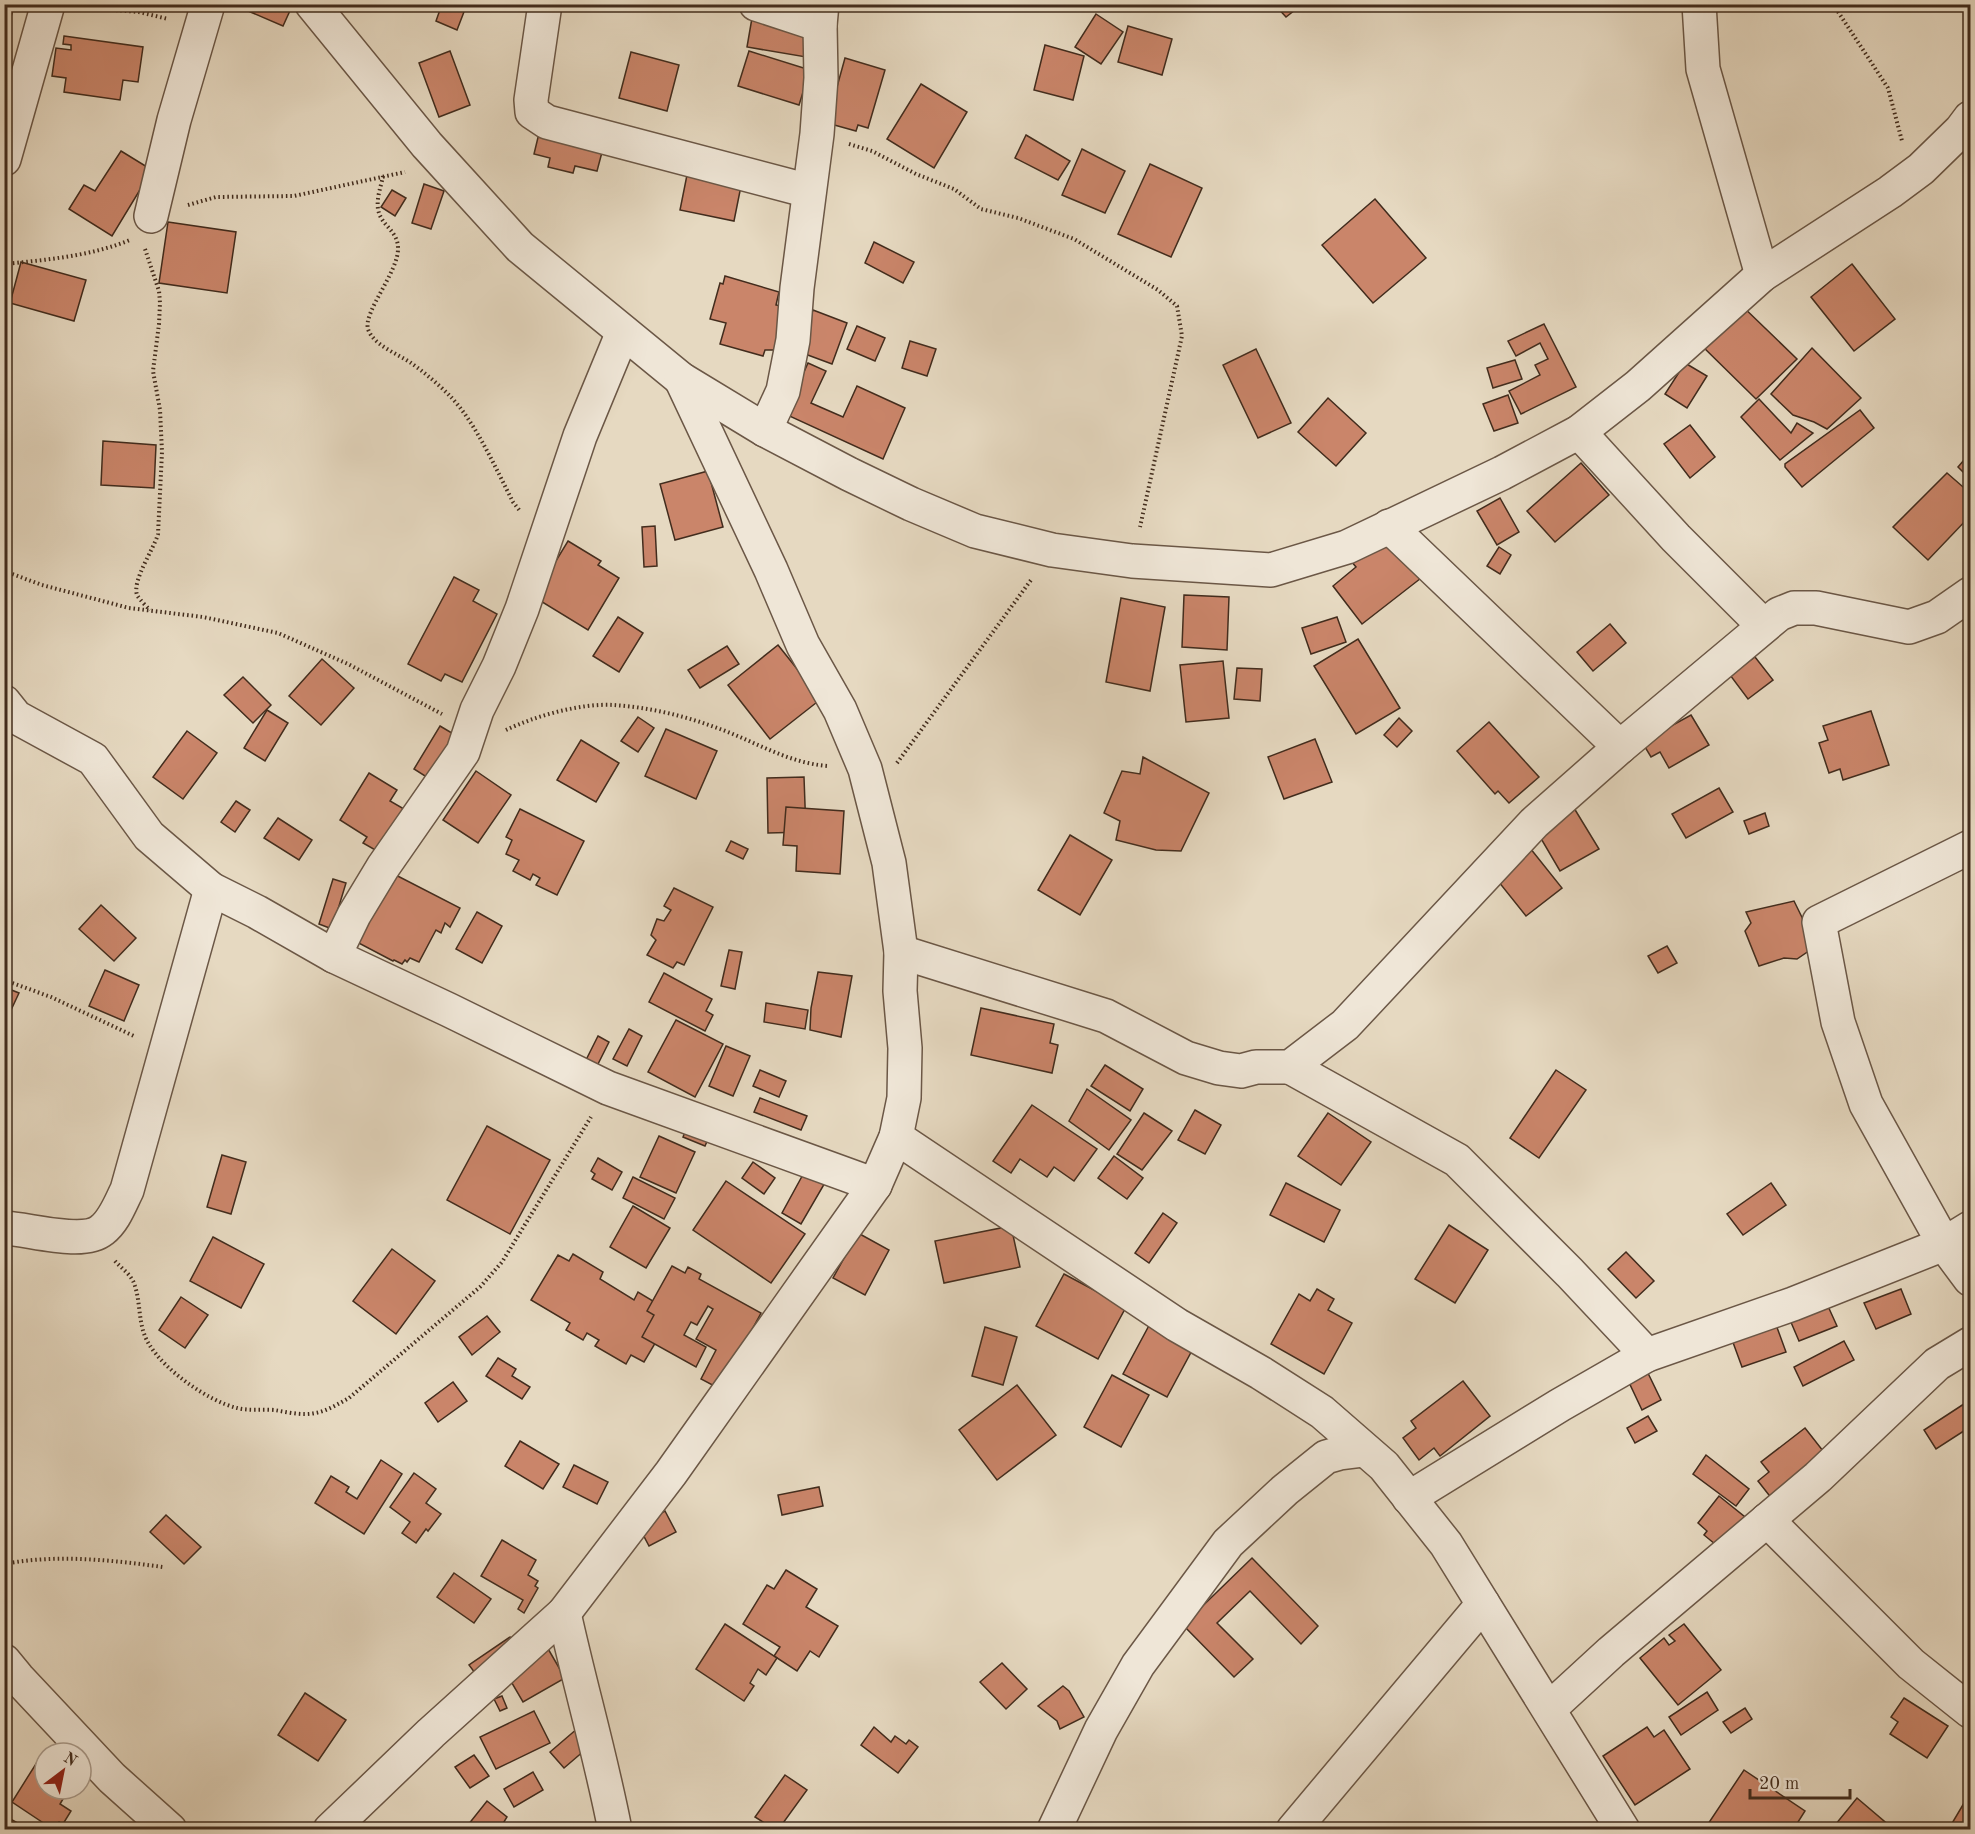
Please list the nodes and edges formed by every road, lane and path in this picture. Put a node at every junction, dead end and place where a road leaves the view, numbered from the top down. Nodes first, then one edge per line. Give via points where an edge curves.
1 (312, 4) edge
2 (545, 4) edge
3 (756, 4) edge
4 (1699, 4) edge
5 (1833, 4) edge
6 (61, 5) edge
7 (821, 15) edge
8 (204, 16) edge
9 (1971, 118) edge
10 (817, 134) junction
11 (4, 159) edge
12 (444, 164) junction
13 (383, 176) junction
14 (1911, 176) junction
15 (809, 191) junction
16 (151, 216) junction
17 (4, 264) edge
18 (1762, 275) junction
19 (623, 332) junction
20 (681, 380) junction
21 (765, 430) junction
22 (1580, 432) junction
23 (1389, 526) junction
24 (543, 543) junction
25 (1052, 549) junction
26 (1132, 561) junction
27 (4, 571) edge
28 (1971, 594) edge
29 (150, 611) junction
30 (1764, 626) junction
31 (4, 702) edge
32 (467, 740) junction
33 (1620, 747) junction
34 (869, 782) junction
35 (1971, 847) edge
36 (211, 890) junction
37 (901, 952) junction
38 (334, 956) junction
39 (4, 980) edge
40 (166, 1051) junction
41 (1290, 1068) junction
42 (608, 1088) junction
43 (896, 1137) junction
44 (875, 1185) junction
45 (4, 1228) edge
46 (101, 1231) junction
47 (1957, 1236) edge
48 (1971, 1279) edge
49 (1971, 1344) edge
50 (1647, 1355) junction
51 (1364, 1450) junction
52 (1409, 1498) junction
53 (1767, 1520) junction
54 (4, 1564) edge
55 (163, 1567) dead end
56 (1483, 1604) junction
57 (564, 1613) junction
58 (9, 1678) edge
59 (1549, 1709) junction
60 (1971, 1711) edge
61 (170, 1830) edge
62 (330, 1830) edge
63 (615, 1830) edge
64 (1054, 1830) edge
65 (1293, 1830) edge
66 (1623, 1830) edge

1 - 12 street
2 - 15 street via 532,112 547,122
3 - 7 street
4 - 18 street via 1703,69
5 - 14 path via 1888,88
6 - 8 path
6 - 11 street
7 - 10 street
8 - 16 street
9 - 14 street
10 - 15 street
10 - 26 path via 872,151 954,189 981,209 1074,238 1177,306 1182,336
12 - 13 path
12 - 19 street via 520,247
13 - 16 path via 294,196 216,196
13 - 24 path via 379,214 395,235 398,251 368,330 378,342 412,363 450,396 477,432 513,502
14 - 18 street
15 - 21 street via 793,340 783,391
16 - 17 path via 134,238 118,245 54,259
16 - 29 path via 144,242 160,303 153,371 160,410 160,510 155,544 137,589 138,597
18 - 22 street via 1638,386
19 - 20 street
19 - 24 street via 580,436
20 - 21 street
20 - 34 street via 803,645 840,710
21 - 25 street via 901,499 975,531
22 - 23 street
22 - 30 street via 1676,538
23 - 26 street via 1347,547 1271,570
23 - 33 street
24 - 32 street via 522,609
25 - 26 street
25 - 34 path
27 - 29 path via 42,585
28 - 30 street via 1938,617 1910,627 1816,608 1794,608
29 - 32 path via 203,617 278,633 348,664
30 - 33 street
31 - 36 street via 16,717 93,759 149,837
32 - 34 path via 573,709 611,705 652,710 720,729 764,749
32 - 38 street via 383,867
33 - 41 street via 1534,823 1345,1025
34 - 37 street via 889,862
35 - 47 street via 1820,922 1838,1022 1866,1104
36 - 38 street
36 - 40 street
37 - 41 street via 1106,1016 1197,1062 1241,1071 1256,1067
37 - 43 street via 900,991 906,1048 904,1098
38 - 42 street
39 - 40 path via 51,997
40 - 46 street via 127,1190
41 - 50 street via 1457,1160
42 - 44 street
42 - 46 path via 502,1262 480,1287 349,1398 318,1413 234,1407 199,1390 165,1364 143,1332 135,1284 108,1252
43 - 44 street
43 - 51 street via 1177,1325 1322,1412
44 - 57 street via 671,1473
45 - 46 street via 72,1236
47 - 48 street
47 - 50 street via 1793,1304
49 - 53 street via 1937,1364
50 - 52 street
51 - 52 street via 1384,1466
51 - 64 street via 1326,1457 1228,1544 1138,1665 1101,1730
52 - 56 street via 1446,1544
53 - 59 street
53 - 60 street via 1911,1664
54 - 55 path via 99,1559
56 - 59 street
56 - 65 street
57 - 62 street
57 - 63 street
58 - 61 street
59 - 66 street

